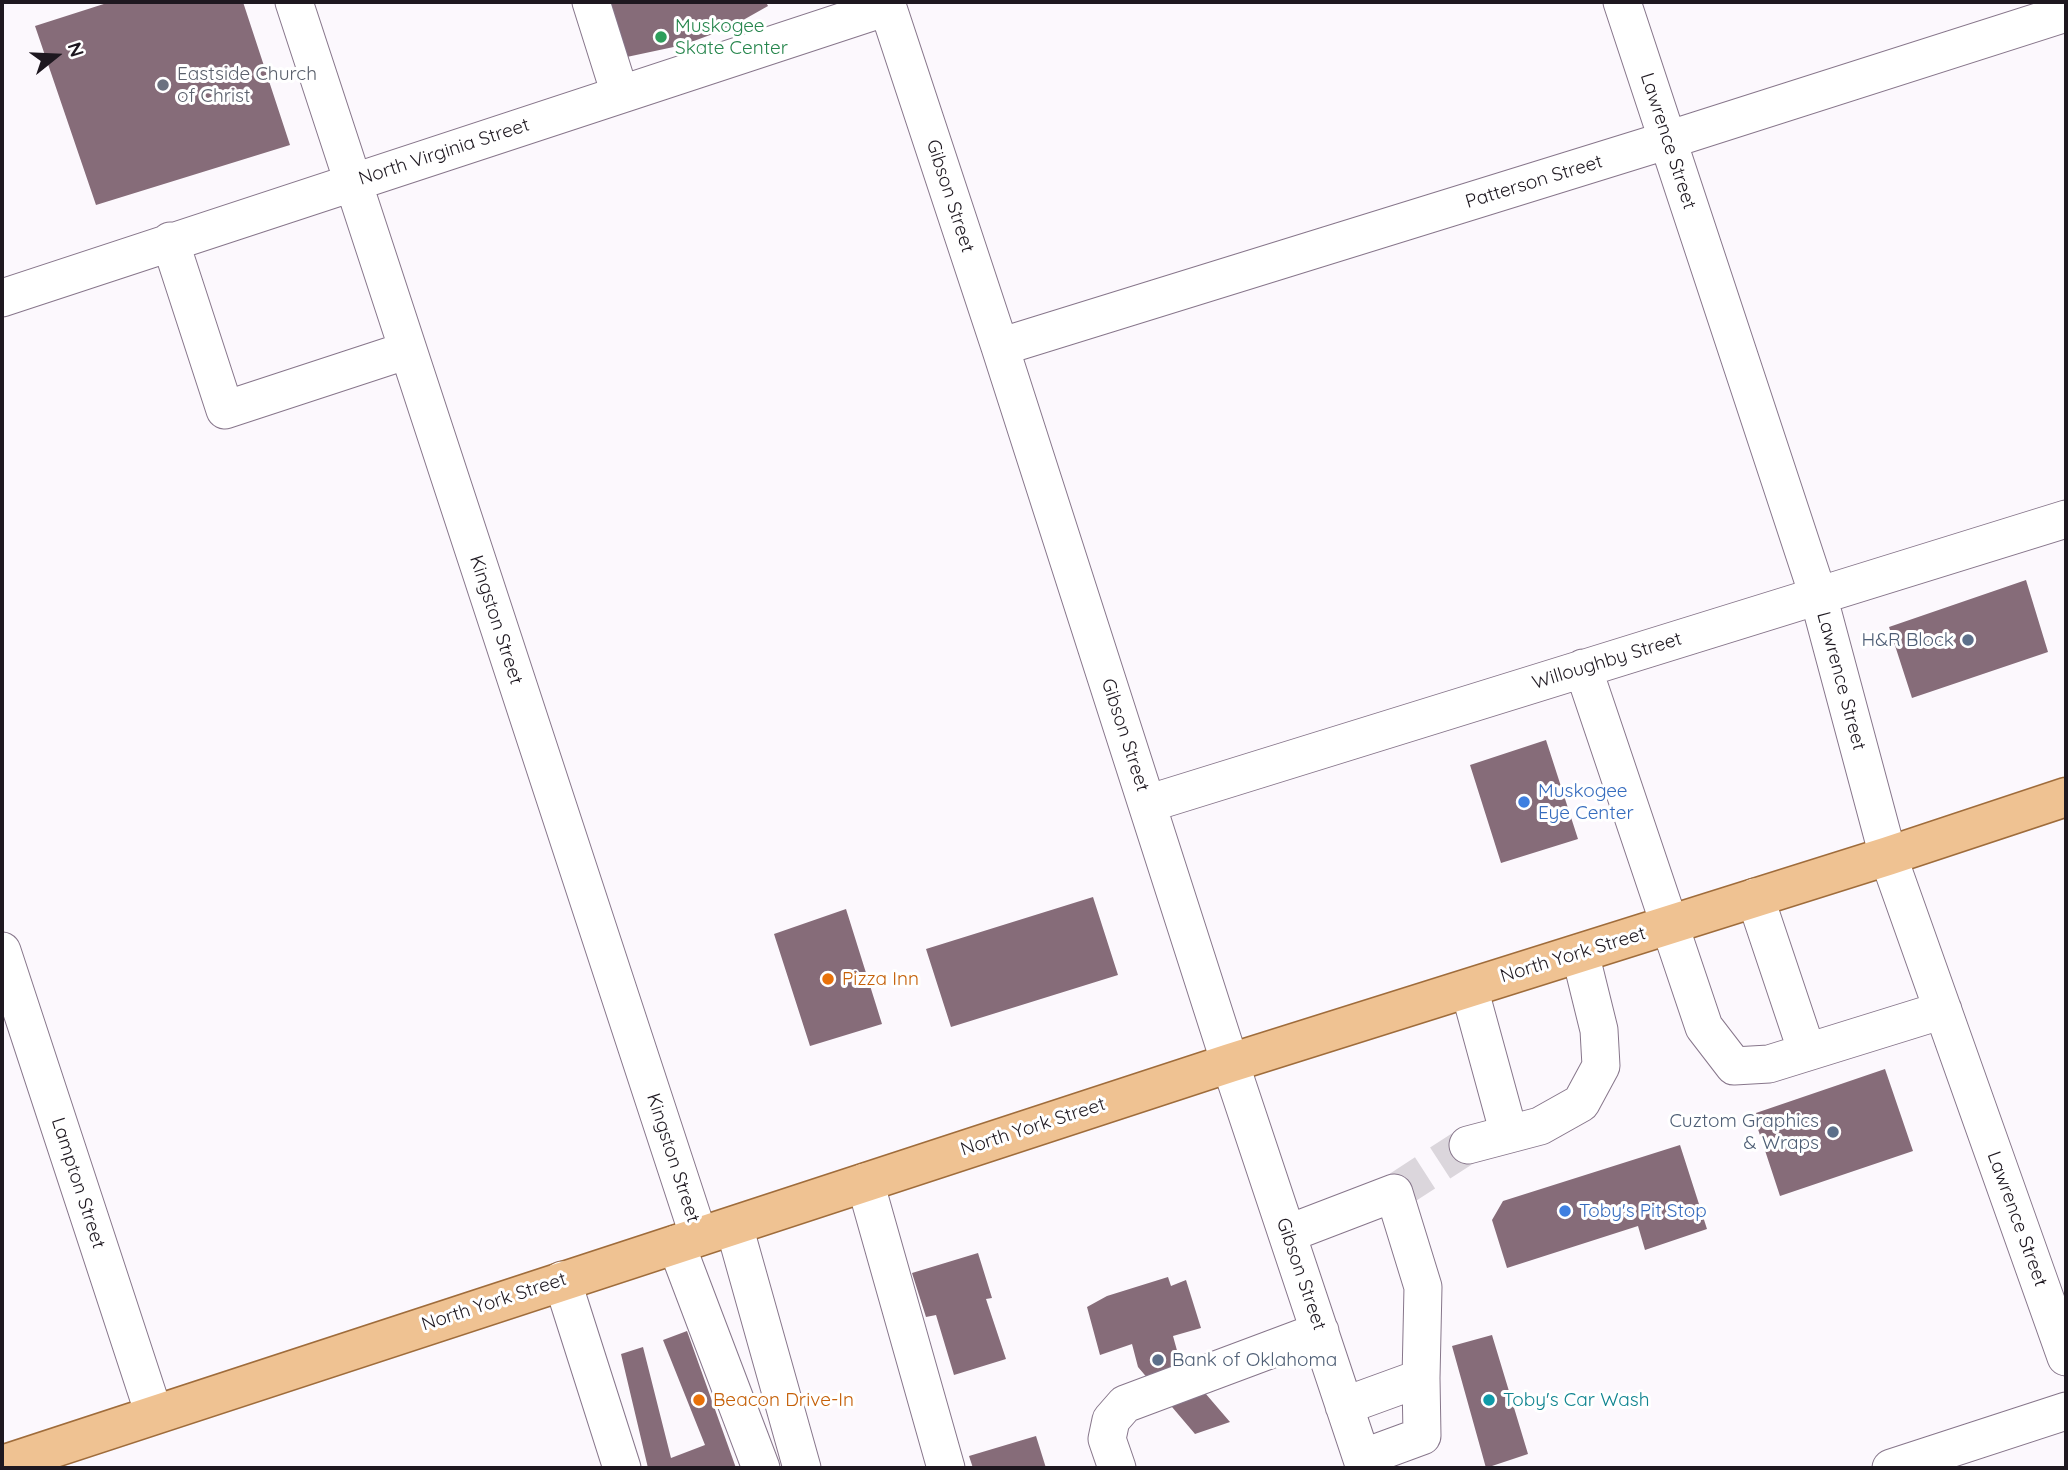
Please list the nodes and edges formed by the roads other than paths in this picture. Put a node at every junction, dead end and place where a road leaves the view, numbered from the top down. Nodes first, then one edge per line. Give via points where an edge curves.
1 (294, 2) edge
2 (590, 2) edge
3 (1622, 2) edge
4 (887, 4) edge
5 (2066, 13) edge
6 (620, 94) junction
7 (1668, 140) junction
8 (353, 182) junction
9 (170, 241) junction
10 (2, 298) edge
11 (1000, 347) junction
12 (408, 350) junction
13 (2066, 519) edge
14 (1818, 596) junction
15 (1583, 668) junction
16 (2066, 797) edge
17 (1147, 804) junction
18 (1888, 856) junction
19 (1755, 897) junction
20 (1670, 924) junction
21 (2, 951) edge
22 (1580, 953) junction
23 (1469, 988) junction
24 (1943, 1010) junction
25 (1807, 1052) junction
26 (1230, 1063) junction
27 (1509, 1134) junction
28 (1468, 1145) tunnel mouth
29 (865, 1182) junction
30 (1287, 1234) junction
31 (703, 1236) junction
32 (562, 1280) junction
33 (1320, 1331) junction
34 (2066, 1357) edge
35 (1421, 1378) junction
36 (1345, 1406) junction
37 (2066, 1411) edge
38 (154, 1414) junction
39 (1364, 1463) edge
40 (2, 1465) edge
41 (622, 1468) edge
42 (761, 1468) edge
43 (802, 1468) edge
44 (946, 1468) edge
45 (1117, 1468) edge
46 (1891, 1468) edge

1 - 8 street, Kingston Street
2 - 6 street
3 - 7 street, Lawrence Street
4 - 6 street, North Virginia Street
4 - 11 street, Gibson Street
5 - 7 street, Patterson Street
6 - 8 street, North Virginia Street
7 - 11 street, Patterson Street
7 - 14 street, Lawrence Street
8 - 9 street, North Virginia Street
8 - 12 street, Kingston Street
9 - 10 street, North Virginia Street
9 - 12 street via 225,410
11 - 17 street, Gibson Street
12 - 31 street, Kingston Street
13 - 14 street, Willoughby Street
14 - 15 street, Willoughby Street
14 - 18 street, Lawrence Street
15 - 17 street, Willoughby Street
15 - 20 street
16 - 18 main road, North York Street
17 - 26 street, Gibson Street
18 - 19 main road, North York Street
18 - 24 street, Lawrence Street
19 - 20 main road, North York Street
19 - 25 street
20 - 22 main road, North York Street
20 - 25 street via 1704,1027 1734,1066 1769,1064
21 - 38 street, Lampton Street
22 - 23 main road, North York Street
22 - 27 street via 1599,1030 1601,1066 1581,1102 1539,1126
23 - 26 main road, North York Street
23 - 27 street
24 - 25 street
24 - 34 street, Lawrence Street
26 - 29 main road, North York Street
26 - 30 street, Gibson Street
27 - 28 street
29 - 31 main road, North York Street
29 - 44 street
30 - 33 street, Gibson Street
30 - 35 street via 1394,1193 1423,1287
31 - 32 main road, North York Street
31 - 42 street
31 - 43 street
32 - 38 main road, North York Street
32 - 41 street
33 - 36 street, Gibson Street
33 - 45 street via 1125,1404 1111,1420 1107,1439
35 - 36 street
35 - 39 street via 1422,1436
36 - 39 street, Gibson Street
37 - 46 street
38 - 40 main road, North York Street

